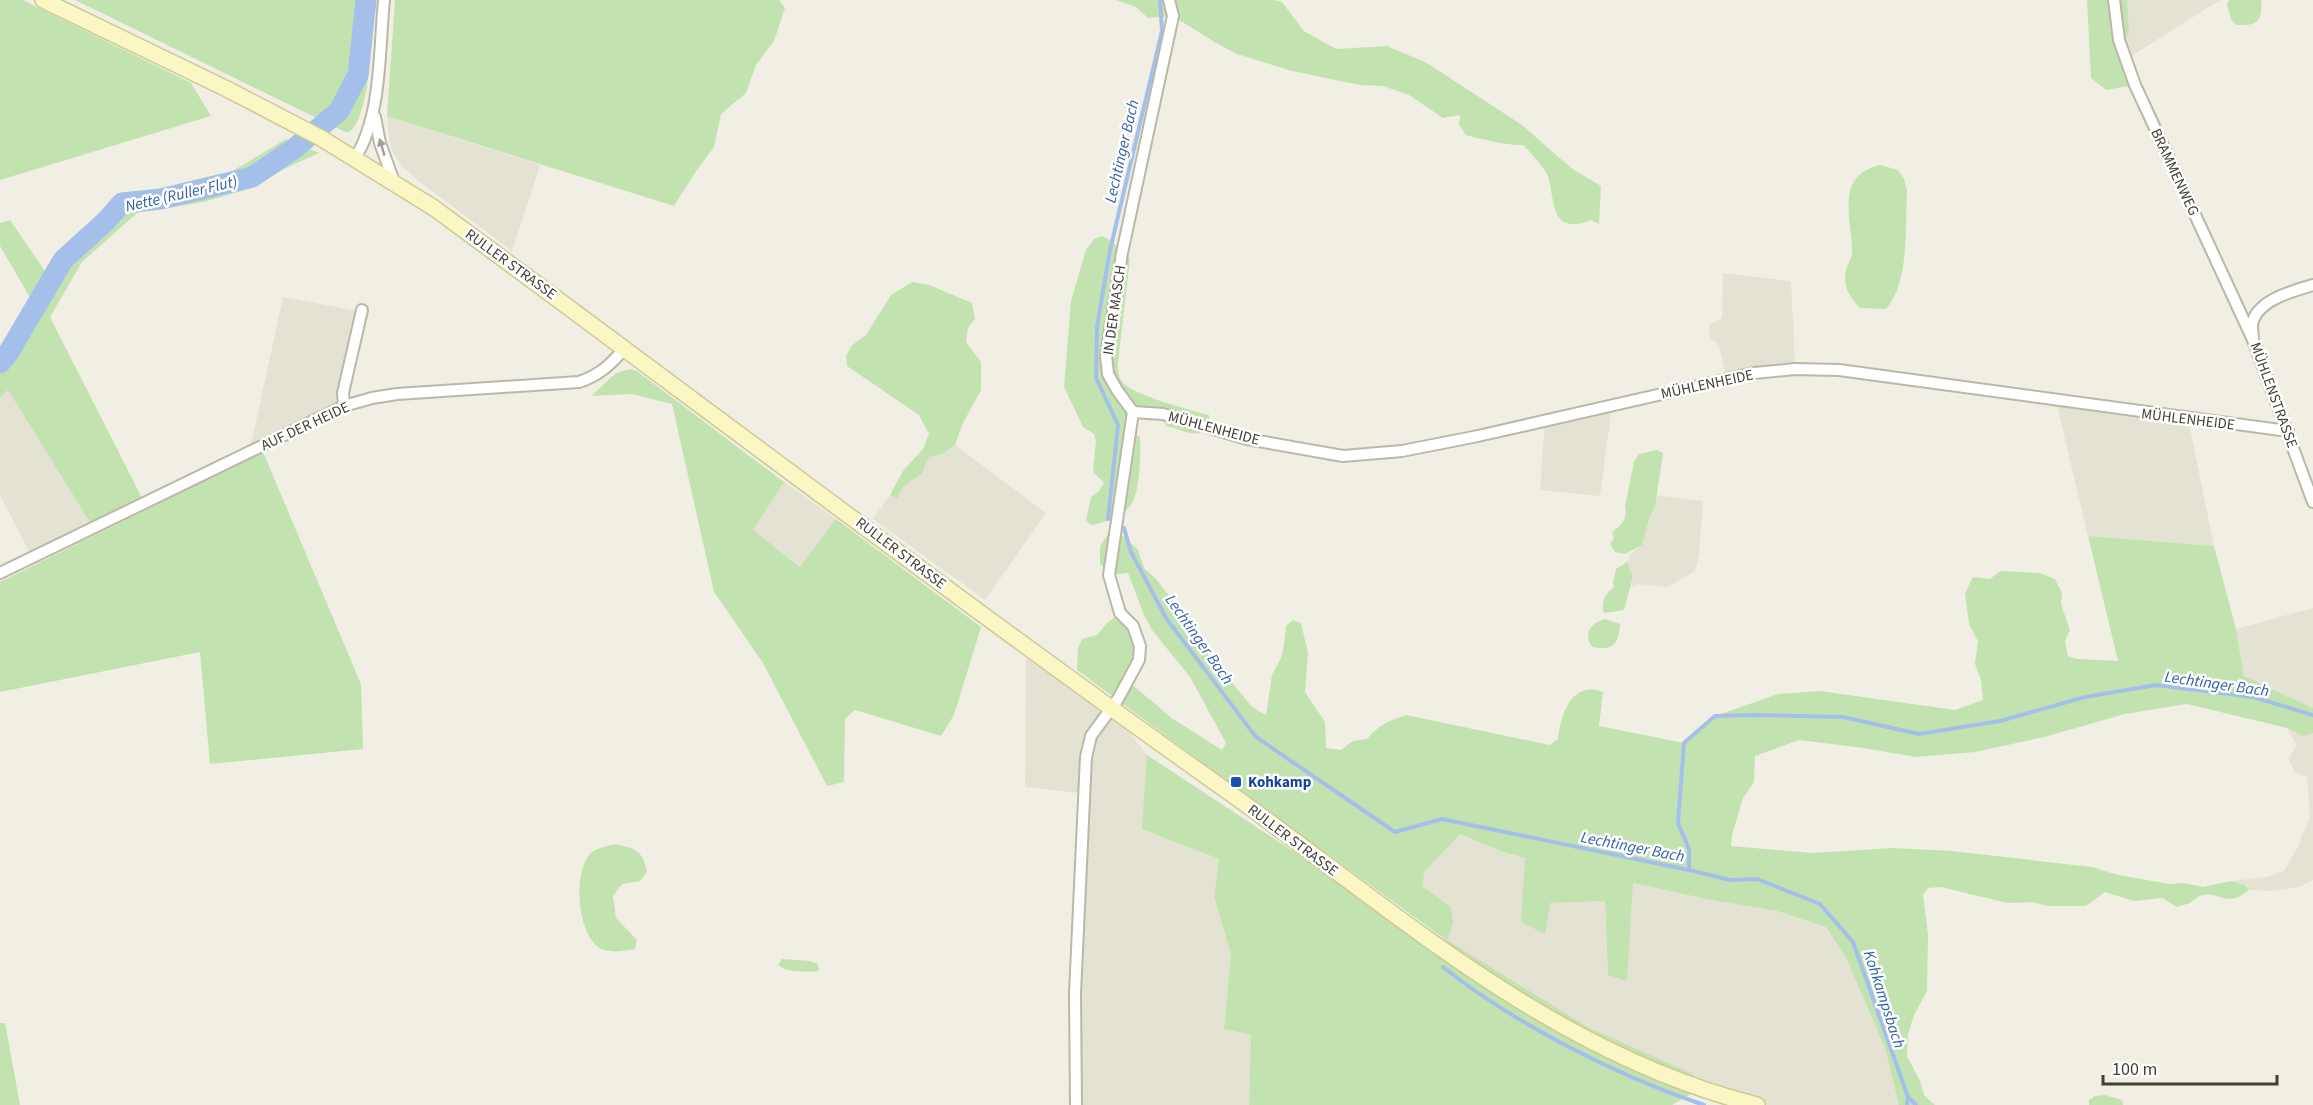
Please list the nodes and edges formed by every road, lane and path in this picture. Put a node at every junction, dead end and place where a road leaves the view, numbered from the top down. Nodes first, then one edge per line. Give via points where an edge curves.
1 (43, 0) edge
2 (384, 0) edge
3 (1169, 0) edge
4 (2114, 0) edge
5 (374, 111) junction
6 (355, 158) junction
7 (394, 182) junction
8 (2313, 285) edge
9 (362, 310) dead end
10 (2253, 340) junction
11 (625, 348) junction
12 (344, 406) junction
13 (1133, 412) junction
14 (2288, 431) junction
15 (2313, 502) edge
16 (0, 573) edge
17 (1110, 708) junction
18 (1076, 1105) edge
19 (1757, 1105) edge

1 - 6 main road, RULLER STRASSE via 295,124
2 - 5 street
3 - 13 street, IN DER MASCH via 1173,16 1122,252 1106,356 1108,374
4 - 10 street, BRAMMENWEG via 2118,40 2135,85
5 - 6 street via 370,130
7 -> 5 street
6 - 7 main road, RULLER STRASSE
7 - 11 main road, RULLER STRASSE
8 - 10 street, MÜHLENSTRASSE via 2270,302 2260,311 2252,324
9 - 12 street
10 - 14 street, MÜHLENSTRASSE
11 - 12 street, AUF DER HEIDE via 596,377 579,382 396,394
11 - 17 main road, RULLER STRASSE
12 - 16 street, AUF DER HEIDE
13 - 14 street, MÜHLENHEIDE via 1163,414 1247,439 1343,456 1434,445 1726,378 1796,369 1839,370
13 - 17 street via 1109,575 1120,613 1133,626 1140,646 1139,660
14 - 15 street, MÜHLENSTRASSE
17 - 18 street via 1090,736 1086,757 1075,993
17 - 19 main road, RULLER STRASSE via 1412,929 1531,1008 1662,1074

